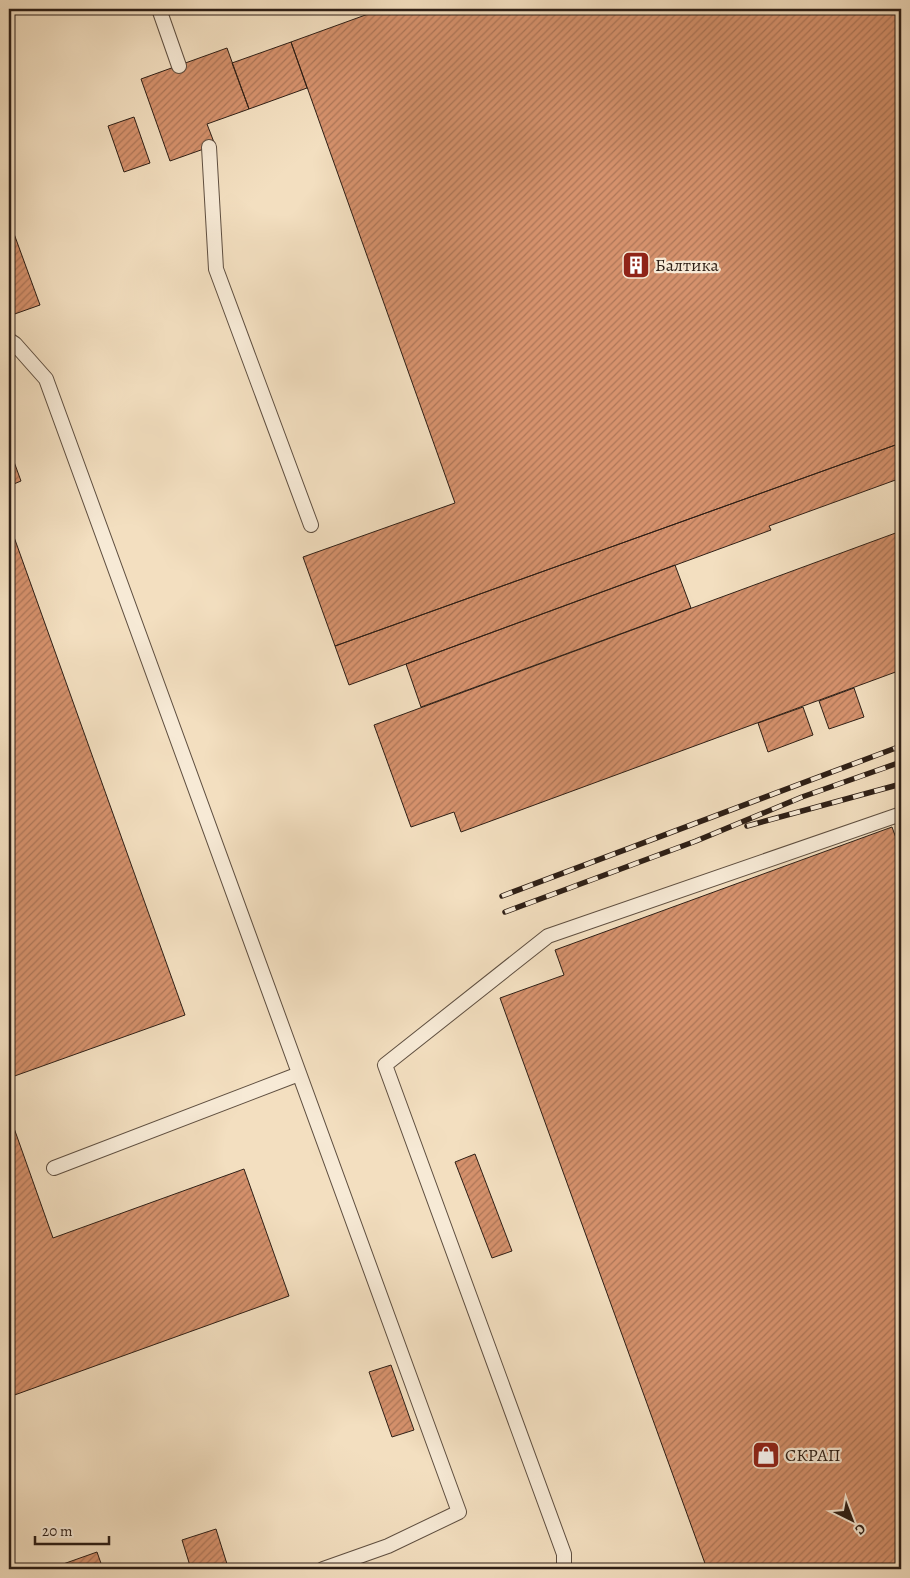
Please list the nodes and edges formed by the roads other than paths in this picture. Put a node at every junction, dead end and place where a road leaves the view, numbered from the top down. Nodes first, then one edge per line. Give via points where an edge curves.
1 (158, 9) edge
2 (179, 66) dead end
3 (209, 147) dead end
4 (9, 340) edge
5 (311, 525) dead end
6 (901, 814) edge
7 (299, 1074) junction
8 (54, 1168) dead end
9 (323, 1569) edge
10 (564, 1569) edge

1 - 2 lane
3 - 5 lane via 216,269
4 - 7 lane via 46,378
6 - 10 lane via 548,936 385,1066 564,1554
7 - 8 lane
7 - 9 lane via 459,1512 388,1546

